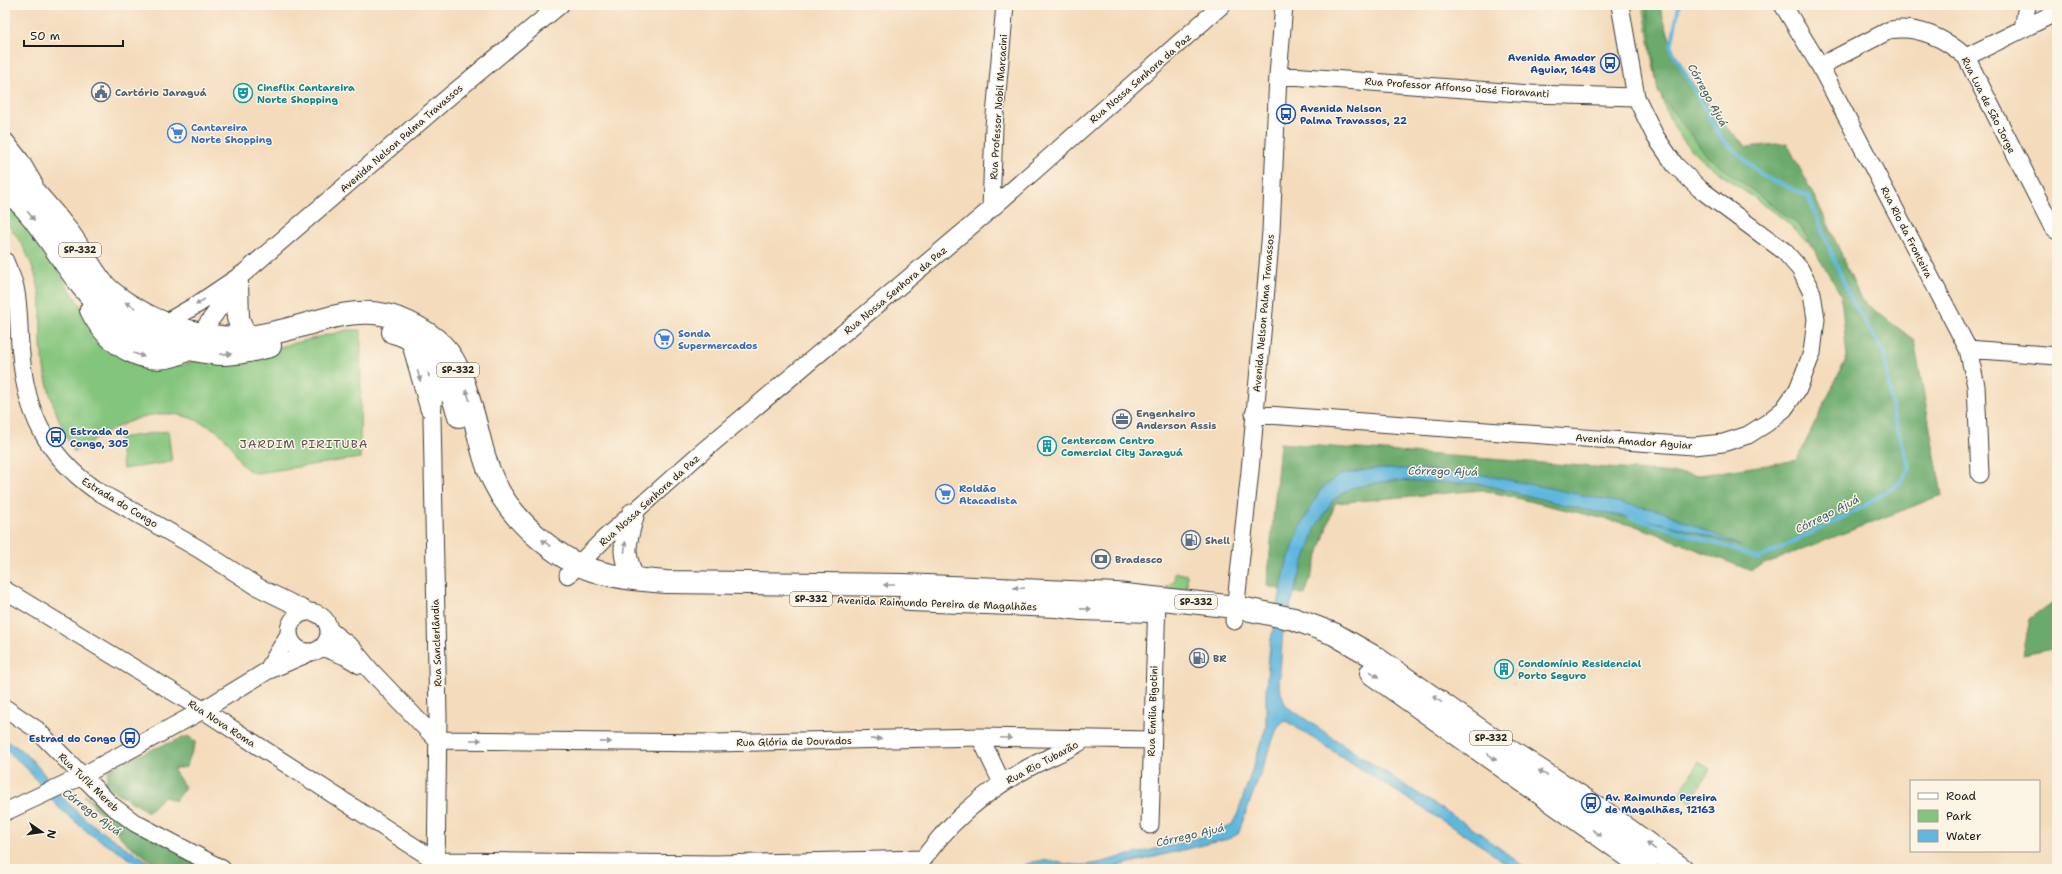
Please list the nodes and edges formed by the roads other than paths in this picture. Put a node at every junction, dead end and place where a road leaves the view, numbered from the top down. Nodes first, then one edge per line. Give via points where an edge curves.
1 (560, 5) edge
2 (1005, 5) edge
3 (1222, 5) edge
4 (1284, 5) edge
5 (1620, 5) edge
6 (1783, 5) edge
7 (2027, 5) edge
8 (2057, 12) edge
9 (2023, 28) junction
10 (1966, 57) junction
11 (1820, 66) junction
12 (1278, 75) junction
13 (1636, 97) junction
14 (5, 141) edge
15 (5, 163) edge
16 (5, 188) edge
17 (42, 202) junction
18 (991, 209) junction
19 (2057, 231) edge
20 (7, 269) edge
21 (241, 278) junction
22 (165, 323) junction
23 (245, 337) junction
24 (409, 338) junction
25 (195, 341) junction
26 (1968, 349) junction
27 (2057, 356) edge
28 (440, 369) junction
29 (1254, 414) junction
30 (432, 417) junction
31 (1980, 474) dead end
32 (633, 514) junction
33 (574, 569) junction
34 (633, 579) junction
35 (258, 587) junction
36 (5, 590) edge
37 (1156, 604) junction
38 (309, 612) junction
39 (1235, 614) junction
40 (1292, 625) junction
41 (291, 628) junction
42 (329, 630) junction
43 (316, 649) junction
44 (266, 671) junction
45 (371, 671) junction
46 (5, 708) edge
47 (203, 710) junction
48 (980, 737) junction
49 (1084, 739) junction
50 (437, 740) junction
51 (1151, 740) junction
52 (75, 779) junction
53 (1002, 783) junction
54 (5, 812) edge
55 (1150, 825) dead end
56 (920, 864) edge
57 (436, 865) edge
58 (222, 869) edge
59 (1647, 869) edge
60 (1682, 869) edge

1 - 21 street, Avenida Nelson Palma Travassos via 451,95
2 - 18 street, Rua Professor Nobil Marcacini via 994,126
3 - 18 street, Rua Nossa Senhora da Paz
4 - 12 street, Avenida Nelson Palma Travassos
5 - 13 street, Avenida Amador Aguiar
6 - 11 street, Rua Rio da Fronteira
7 - 9 street
8 - 9 street
9 - 10 street
10 - 11 street, Rua Lua de São Jorge via 1941,39 1902,28 1890,30
10 - 19 street, Rua Lua de São Jorge via 2026,178
11 - 26 street, Rua Rio da Fronteira
12 - 13 street, Rua Professor Affonso José Fioravanti via 1531,94
12 - 29 street, Avenida Nelson Palma Travassos via 1271,231
13 - 29 street, Avenida Amador Aguiar via 1655,136 1675,165 1700,189 1784,251 1800,269 1812,293 1816,319 1812,353 1798,388 1784,409 1767,423 1742,437 1723,443 1693,446
14 - 17 street, Avenida Raimundo Pereira de Magalhães via 30,176
15 - 17 main road, Avenida Raimundo Pereira de Magalhães / SP-332
16 -> 25 main road, SP-332 via 32,217 80,284 102,328 133,352 154,359 176,356
22 -> 17 main road, Avenida Raimundo Pereira de Magalhães / SP-332 via 125,302 102,283 70,235
18 - 32 street, Rua Nossa Senhora da Paz
20 - 35 street, Estrada do Congo via 15,286 20,353 26,384 40,429 52,450 69,469 94,489
21 -> 22 street, Avenida Nelson Palma Travassos
21 - 23 main road via 238,318
21 - 25 street, Avenida Nelson Palma Travassos
22 - 25 main road, Avenida Raimundo Pereira de Magalhães / SP-332
23 - 25 main road, Avenida Raimundo Pereira de Magalhães / SP-332
33 -> 23 main road, Avenida Raimundo Pereira de Magalhães / SP-332 via 506,504 494,484 486,462 460,374 438,341 414,324 381,313 351,313
25 -> 24 main road, Avenida Raimundo Pereira de Magalhães / SP-332 via 220,354 236,353 360,325 398,333
24 - 28 main road, Avenida Raimundo Pereira de Magalhães / SP-332 via 430,356
24 -> 30 street, Rua Sanclerlândia
26 - 27 street
26 - 31 street, Rua Rio da Fronteira via 1976,386
28 - 30 street, Rua Sanclerlândia
28 - 33 main road, Avenida Raimundo Pereira de Magalhães / SP-332 via 458,411 479,479 510,530 546,562
29 - 39 street, Avenida Nelson Palma Travassos
30 - 50 street, Rua Sanclerlândia
32 - 33 street, Rua Nossa Senhora da Paz
34 -> 32 main road via 624,548
33 - 34 main road, Avenida Raimundo Pereira de Magalhães / SP-332
33 -> 37 main road, Avenida Raimundo Pereira de Magalhães / SP-332 via 603,587 643,592 1057,606 1081,609
37 -> 34 main road, Avenida Raimundo Pereira de Magalhães / SP-332 via 1024,589
35 - 38 street, Estrada do Congo
35 - 41 street, Estrada do Congo
36 - 47 street, Rua Nova Roma
37 - 39 main road, Avenida Raimundo Pereira de Magalhães / SP-332
37 - 51 street, Rua Emília Bigotini
38 - 41 street via 302,613
38 - 42 street via 321,616
39 - 40 main road, Avenida Raimundo Pereira de Magalhães / SP-332
40 -> 59 main road, Avenida Raimundo Pereira de Magalhães / SP-332 via 1354,661 1436,717
60 -> 40 main road, Avenida Raimundo Pereira de Magalhães / SP-332 via 1601,810 1513,753 1376,658 1334,634
41 - 43 street via 294,645 299,649
41 - 44 street
42 - 43 street via 328,639
42 - 45 street via 352,648
43 - 44 street
43 - 45 street via 345,656
44 - 47 street
45 - 50 street
46 - 52 street, Rua Tufik Mereb via 36,729
47 - 52 street
47 - 57 street, Rua Nova Roma
48 -> 49 street, Rua Glória de Dourados
50 -> 48 street, Rua Glória de Dourados via 715,743
48 - 53 street
49 - 51 street, Rua Glória de Dourados
49 - 53 street, Rua Rio Tubarão
50 - 57 street, Rua Sanclerlândia
51 - 55 street, Rua Emília Bigotini
52 - 54 street
52 - 58 street, Rua Tufik Mereb via 135,823
53 - 56 street, Rua Rio Tubarão via 950,827
56 - 57 street

